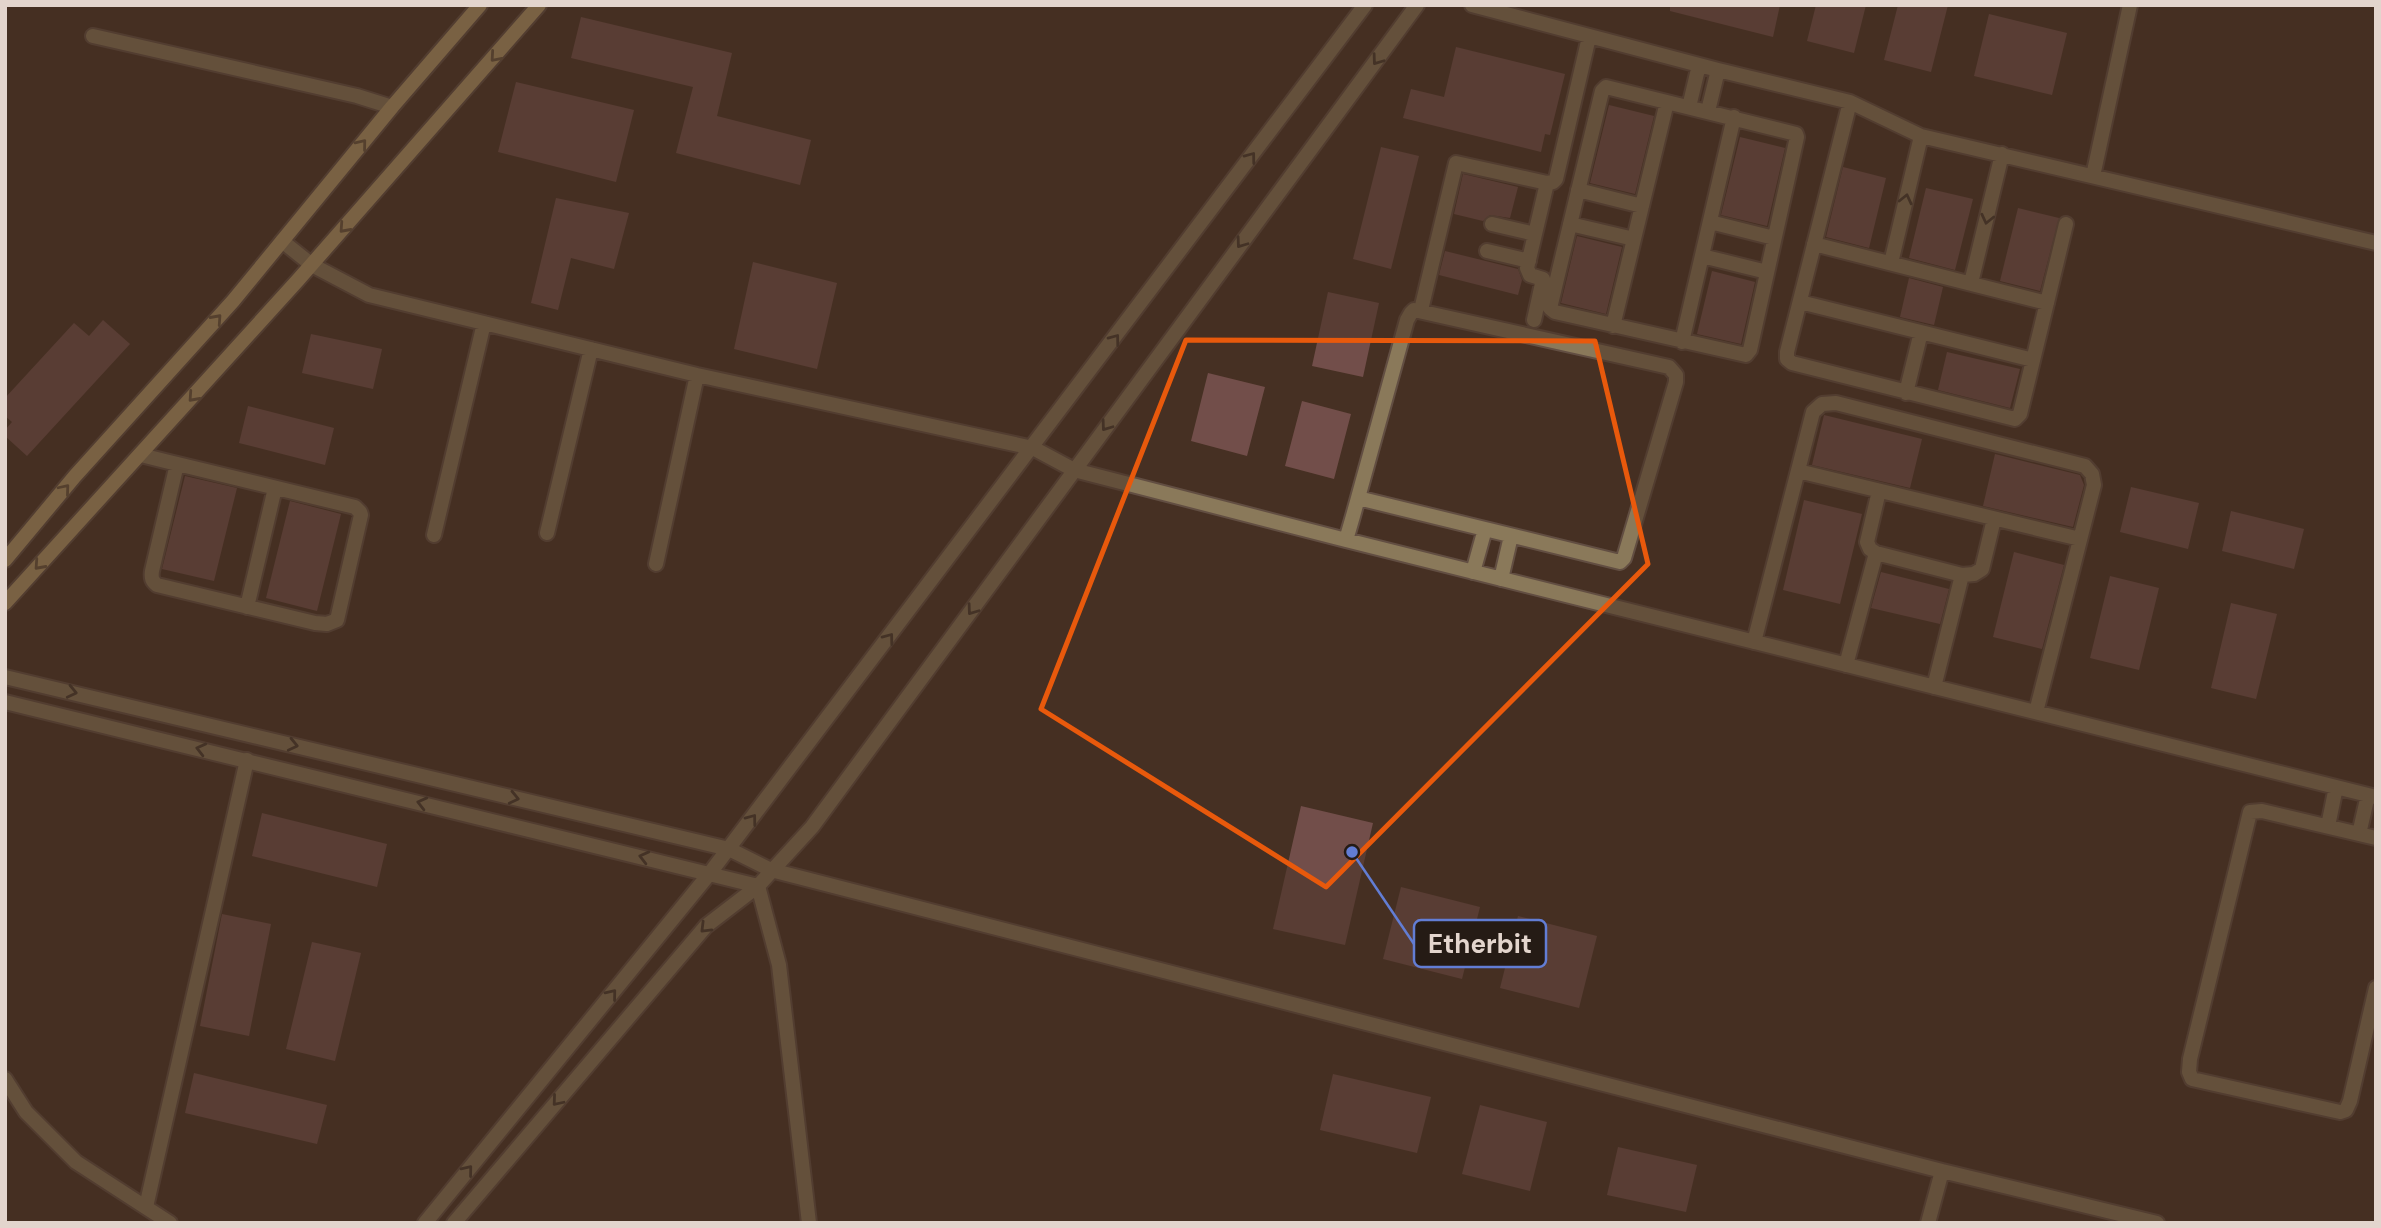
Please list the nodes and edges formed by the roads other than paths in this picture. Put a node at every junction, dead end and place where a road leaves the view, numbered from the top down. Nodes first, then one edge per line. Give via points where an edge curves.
1 (480, 5) edge
2 (1365, 5) edge
3 (1417, 5) edge
4 (1472, 5) edge
5 (2130, 5) edge
6 (538, 6) edge
7 (93, 36) dead end
8 (1589, 37) junction
9 (1699, 65) junction
10 (1718, 70) junction
11 (1667, 102) junction
12 (1850, 102) junction
13 (392, 107) junction
14 (1689, 107) junction
15 (1708, 111) junction
16 (1734, 117) junction
17 (1921, 135) junction
18 (2002, 154) junction
19 (2093, 176) junction
20 (1547, 183) junction
21 (1578, 190) junction
22 (1642, 206) junction
23 (1710, 222) junction
24 (1492, 224) dead end
25 (1570, 224) junction
26 (2066, 224) dead end
27 (1535, 234) junction
28 (1774, 238) junction
29 (1634, 239) junction
30 (282, 241) junction
31 (2376, 243) edge
32 (1814, 244) junction
33 (1487, 251) dead end
34 (1702, 256) junction
35 (1529, 261) junction
36 (1891, 263) junction
37 (312, 265) junction
38 (1767, 272) junction
39 (1971, 283) junction
40 (1800, 302) junction
41 (2047, 303) junction
42 (1421, 310) junction
43 (1534, 320) dead end
44 (484, 323) junction
45 (1613, 326) junction
46 (1921, 332) junction
47 (1682, 342) junction
48 (591, 349) junction
49 (2033, 360) junction
50 (697, 375) junction
51 (1906, 393) junction
52 (1033, 448) junction
53 (141, 455) junction
54 (177, 464) junction
55 (1074, 470) junction
56 (1798, 471) junction
57 (275, 488) junction
58 (1879, 491) junction
59 (1358, 498) junction
60 (1994, 519) junction
61 (1485, 529) junction
62 (547, 533) dead end
63 (434, 535) dead end
64 (1511, 536) junction
65 (2080, 539) junction
66 (1346, 540) junction
67 (1876, 553) junction
68 (5, 559) edge
69 (656, 564) dead end
70 (1473, 572) junction
71 (1962, 575) junction
72 (1501, 579) junction
73 (5, 603) edge
74 (247, 607) junction
75 (1754, 642) junction
76 (1846, 665) junction
77 (5, 677) edge
78 (1934, 687) junction
79 (5, 702) edge
80 (2036, 712) junction
81 (247, 760) junction
82 (2336, 787) junction
83 (2372, 796) edge
84 (2328, 826) junction
85 (2359, 834) junction
86 (2376, 838) edge
87 (729, 849) junction
88 (771, 870) junction
89 (710, 873) junction
90 (758, 886) junction
91 (2376, 988) edge
92 (5, 1079) edge
93 (1942, 1171) junction
94 (146, 1208) junction
95 (170, 1223) edge
96 (425, 1223) edge
97 (454, 1223) edge
98 (809, 1223) edge
99 (1928, 1223) edge
100 (2157, 1223) edge

1 - 13 main road
52 -> 2 street
3 -> 55 street
4 - 8 street
5 - 19 street
6 -> 37 main road
7 - 13 street
8 - 9 street
8 - 20 street via 1556,179
9 - 10 street
9 - 14 street
10 - 12 street
10 - 15 street
11 - 14 street
11 - 21 street via 1603,89
11 - 22 street
12 - 17 street
12 - 32 street
30 -> 13 main road
14 - 15 street
15 - 16 street
16 - 23 street
16 - 28 street via 1797,137
17 - 18 street
36 -> 17 street
18 - 19 street
18 -> 39 street
19 - 31 street
20 - 27 street
20 - 42 street via 1456,163
21 - 22 street
21 - 25 street
22 - 29 street
23 - 28 street
23 - 34 street
24 - 27 street
25 - 29 street
25 - 45 street via 1550,308
26 - 41 street
27 - 35 street
28 - 38 street
29 - 45 street
30 - 37 street
68 -> 30 main road
32 - 36 street
32 - 40 street
33 - 35 street
34 - 38 street
34 - 47 street
35 - 43 street via 1530,275 1543,279
36 - 39 street
37 - 44 street via 369,295
37 -> 53 main road
38 - 47 street via 1746,355
39 - 41 street
40 - 46 street
40 - 51 street via 1787,359 1798,366
41 - 49 street
42 - 59 street via 1410,313 1407,320
42 - 64 street via 1669,367 1676,375 1622,560
44 - 48 street
44 - 63 street
45 - 47 street
46 - 49 street
46 - 51 street
48 - 50 street
48 - 62 street
49 - 51 street via 2020,414 2014,420
50 - 52 street
50 - 69 street
52 - 55 street
87 -> 52 street
53 - 54 street
53 -> 73 main road
54 - 57 street
54 - 74 street via 151,578 157,585
55 - 66 street
55 -> 88 street via 813,827
56 - 58 street
56 - 65 street via 1813,412 1822,404 1836,403 2085,466 2094,485
56 - 75 street
57 - 74 street
57 - 74 street via 360,512 337,620 327,624
58 - 60 street
58 - 67 street via 1867,542
59 - 61 street
59 - 66 street
60 - 65 street
60 - 71 street via 1982,569
61 - 64 street
61 - 70 street
64 - 72 street
65 - 80 street
66 - 70 street
67 - 71 street
67 - 76 street
70 - 72 street
71 - 78 street
72 - 75 street
75 - 76 street
76 - 78 street
77 -> 87 street
78 - 80 street
81 -> 79 street
80 - 82 street
89 -> 81 street
81 - 94 street
82 - 83 street
82 - 84 street
83 - 85 street
84 - 85 street
84 - 91 street via 2250,812 2190,1059 2192,1079 2346,1110
85 - 86 street
87 - 88 street
87 - 89 street
88 - 90 street
88 - 93 street
89 - 90 street
96 -> 89 street
90 -> 97 street via 706,926
90 - 98 street via 779,965
92 - 94 street via 26,1112 76,1162
93 - 99 street
93 - 100 street
94 - 95 street

